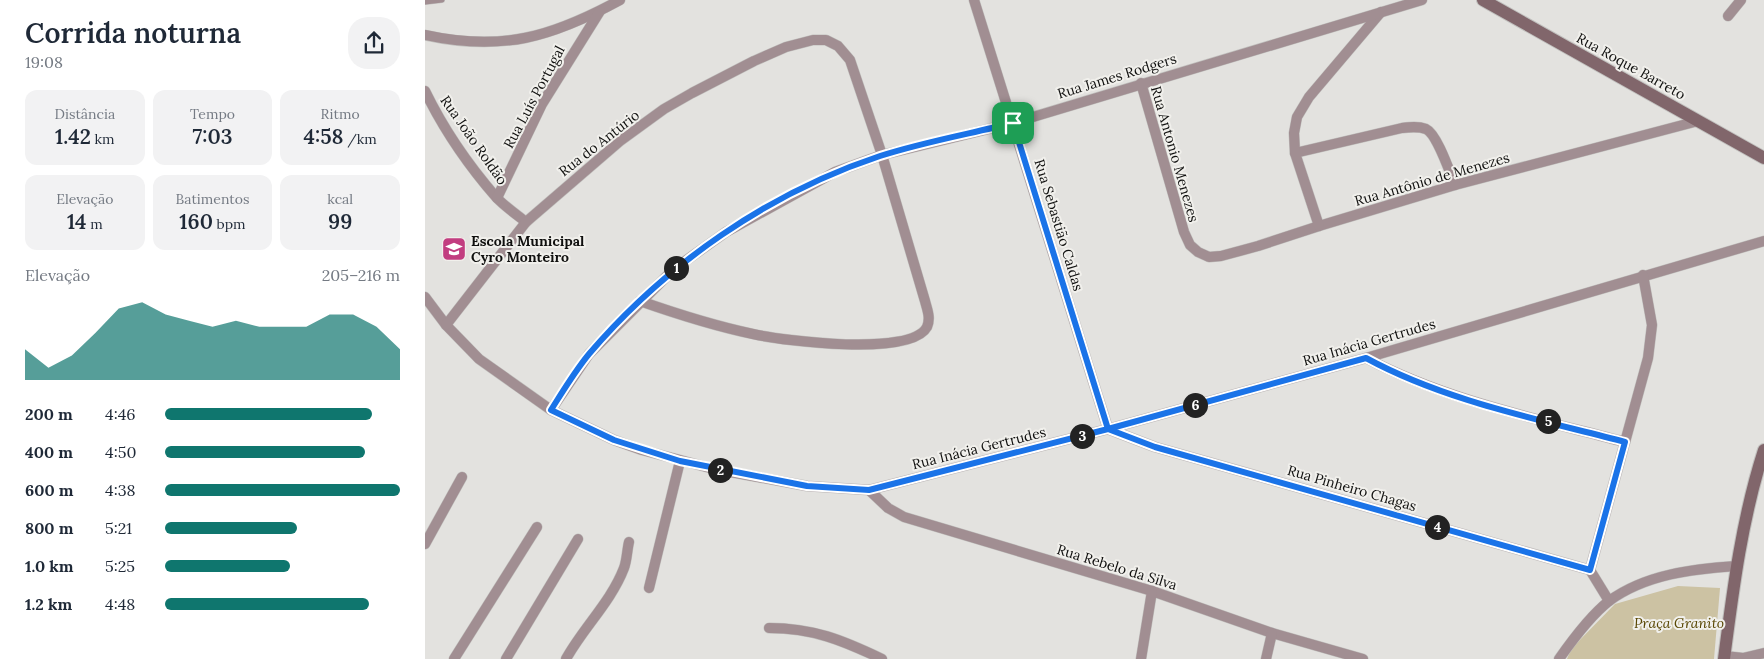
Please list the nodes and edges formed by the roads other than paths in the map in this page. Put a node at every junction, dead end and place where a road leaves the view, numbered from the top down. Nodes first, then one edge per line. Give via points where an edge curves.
1 (442, 0) edge
2 (620, 0) edge
3 (974, 0) edge
4 (1422, 0) edge
5 (1483, 0) edge
6 (1741, 0) edge
7 (425, 2) edge
8 (599, 11) junction
9 (1382, 12) junction
10 (1728, 16) dead end
11 (425, 35) edge
12 (1141, 83) junction
13 (425, 91) edge
14 (1699, 121) junction
15 (1013, 123) junction
16 (1295, 153) junction
17 (882, 155) junction
18 (1764, 158) edge
19 (1455, 185) junction
20 (497, 198) junction
21 (526, 222) junction
22 (1319, 226) junction
23 (1184, 232) joint
24 (1764, 240) edge
25 (1643, 275) junction
26 (425, 297) edge
27 (640, 301) junction
28 (430, 308) edge
29 (446, 325) junction
30 (1366, 358) junction
31 (551, 410) junction
32 (1108, 429) junction
33 (1625, 442) junction
34 (1764, 450) edge
35 (680, 461) junction
36 (462, 477) dead end
37 (869, 490) junction
38 (537, 527) dead end
39 (578, 539) dead end
40 (629, 542) dead end
41 (425, 544) edge
42 (1737, 566) junction
43 (1590, 570) junction
44 (649, 588) dead end
45 (1152, 591) junction
46 (1609, 601) junction
47 (769, 628) dead end
48 (1272, 633) junction
49 (1764, 653) edge
50 (1728, 658) edge
51 (454, 659) edge
52 (506, 659) edge
53 (565, 659) edge
54 (882, 659) edge
55 (1141, 659) edge
56 (1266, 659) edge
57 (1363, 659) edge
58 (1559, 659) edge

1 - 7 lane
2 - 8 street, Rua Luís Portugal
3 - 15 street, Rua Sebastião Caldas
4 - 9 street, Rua James Rodgers
5 - 14 street, Rua Roque Barreto
6 - 10 street
8 - 11 street, Rua Luís Portugal via 546,34 522,40 491,43
8 - 20 street, Rua Luís Portugal via 542,104
9 - 12 street, Rua James Rodgers
9 - 16 street via 1309,97 1297,117
12 - 15 street, Rua James Rodgers
12 - 23 street, Rua Antonio Menezes
13 - 20 street, Rua João Roldão via 458,145
14 - 18 street, Rua Roque Barreto
14 - 19 street, Rua Antônio de Menezes
15 - 17 street, Rua James Rodgers
15 - 32 street, Rua Sebastião Caldas
16 - 19 street via 1416,127 1428,130 1435,139
16 - 22 street
17 - 21 street, Rua do Antúrio via 850,60 839,46 826,40 813,40 755,61 664,109
17 - 27 street, Rua James Rodgers via 835,172 726,232 674,270
17 - 27 street via 929,318 927,327 914,338 862,345 816,343 755,334
19 - 22 street, Rua Antônio de Menezes
20 - 21 street, Rua João Roldão
21 - 29 street, Rua do Antúrio
22 - 23 street, Rua Antônio de Menezes via 1258,246 1209,257 1190,245
24 - 25 street, Rua Inácia Gertrudes
25 - 30 street, Rua Inácia Gertrudes
25 - 33 street via 1651,325 1648,358
26 - 28 street, Rua Inácia Gertrudes
27 - 31 street, Rua James Rodgers via 589,354
28 - 29 street, Rua Inácia Gertrudes
29 - 31 street, Rua Inácia Gertrudes via 479,359
30 - 32 street, Rua Inácia Gertrudes
30 - 33 street via 1405,378 1452,394
31 - 35 street, Rua Inácia Gertrudes via 614,440
32 - 37 street, Rua Inácia Gertrudes
32 - 43 street, Rua Pinheiro Chagas via 1155,447
33 - 43 street
34 - 42 street
35 - 37 street, Rua Inácia Gertrudes via 807,486
35 - 44 street
36 - 41 street
37 - 45 street, Rua Rebelo da Silva via 888,508 904,517
38 - 51 street
39 - 52 street
40 - 53 street via 624,567 614,588
42 - 46 street via 1669,574
42 - 50 street
43 - 46 street
45 - 48 street, Rua Rebelo da Silva
45 - 55 street
46 - 58 street
47 - 54 street via 817,632 843,640
48 - 56 street
48 - 57 street, Rua Rebelo da Silva
49 - 50 street

